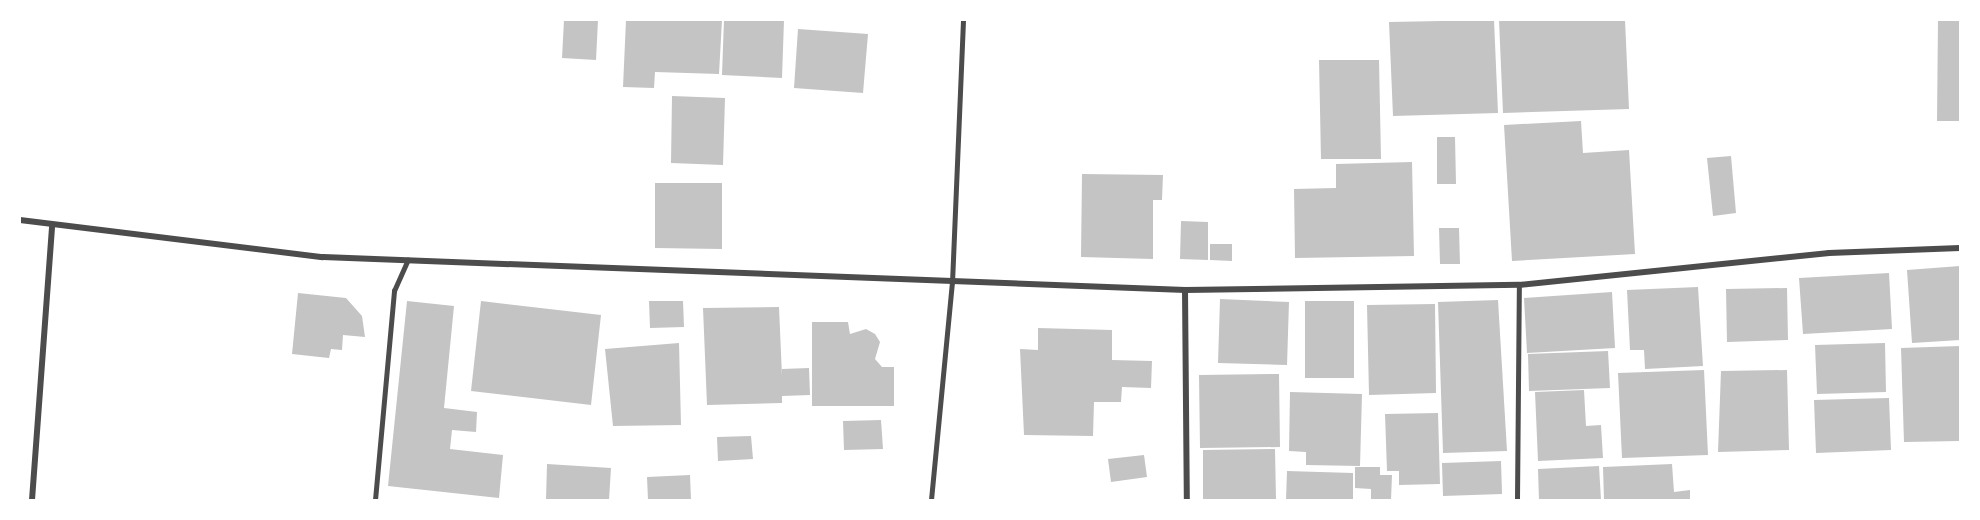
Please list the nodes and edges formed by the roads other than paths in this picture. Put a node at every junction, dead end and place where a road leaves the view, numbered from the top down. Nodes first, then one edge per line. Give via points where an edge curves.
1 (963, 20) edge
2 (20, 220) edge
3 (52, 226) junction
4 (1960, 248) edge
5 (408, 260) junction
6 (952, 283) junction
7 (1519, 285) junction
8 (1185, 290) junction
9 (32, 501) edge
10 (375, 501) edge
11 (931, 501) edge
12 (1187, 501) edge
13 (1517, 501) edge

1 - 6 lane
2 - 3 street
3 - 5 street via 323,257
3 - 9 street
4 - 7 street via 1829,253
5 - 6 street
5 - 10 lane via 394,291
6 - 8 street
6 - 11 lane
7 - 8 street
7 - 13 lane
8 - 12 street

